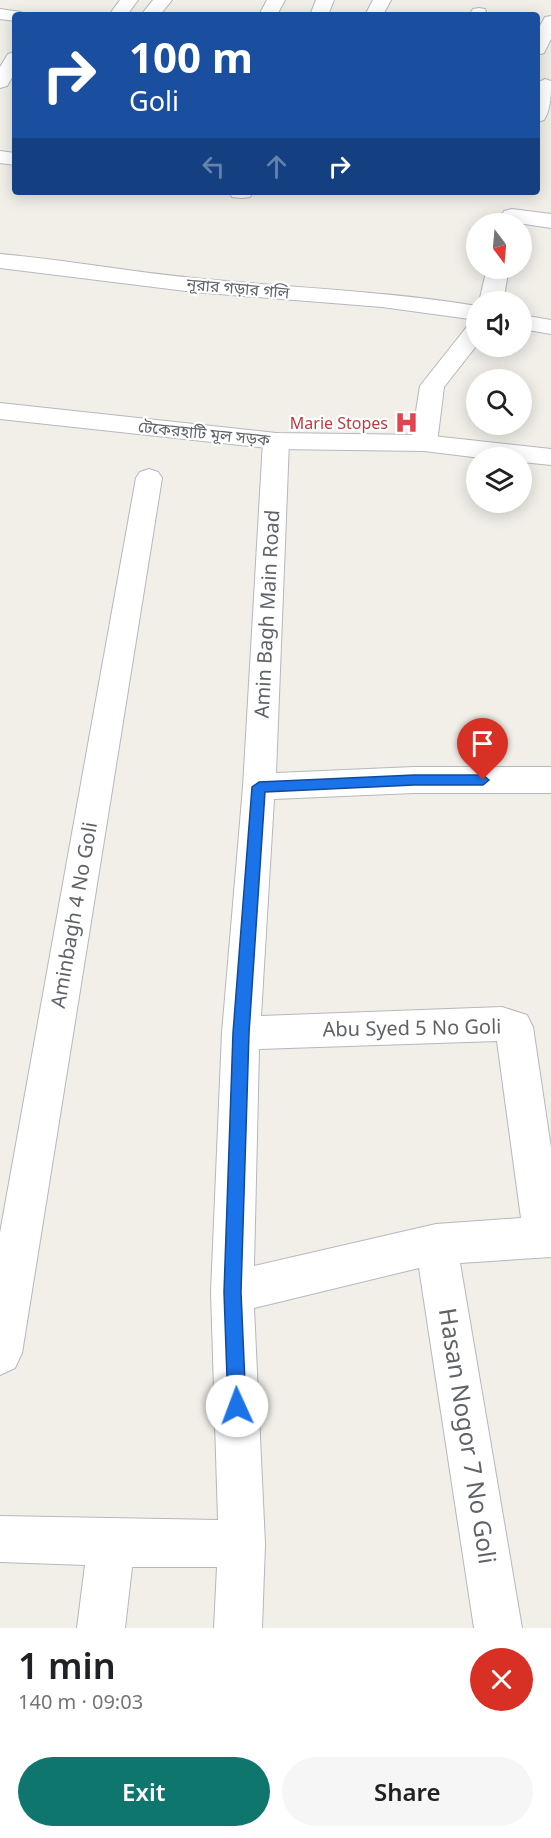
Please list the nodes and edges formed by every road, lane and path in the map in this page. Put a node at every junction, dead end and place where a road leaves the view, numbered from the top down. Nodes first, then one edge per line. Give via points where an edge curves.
1 (163, 0) edge
2 (153, 12) edge
3 (551, 21) edge
4 (540, 43) edge
5 (12, 63) edge
6 (0, 82) edge
7 (544, 85) edge
8 (540, 103) edge
9 (517, 195) edge
10 (513, 213) edge
11 (532, 221) edge
12 (551, 221) edge
13 (0, 261) edge
14 (466, 311) edge
15 (532, 324) edge
16 (551, 327) edge
17 (466, 343) edge
18 (0, 411) edge
19 (276, 441) junction
20 (423, 443) junction
21 (551, 457) edge
22 (148, 478) dead end
23 (551, 780) edge
24 (259, 787) junction
25 (241, 1033) junction
26 (548, 1237) edge
27 (436, 1244) junction
28 (232, 1292) junction
29 (0, 1353) edge
30 (0, 1539) edge
31 (111, 1543) junction
32 (242, 1544) junction
33 (101, 1628) edge
34 (238, 1628) edge
35 (498, 1628) edge

1 - 2 street
3 - 4 street
5 - 6 street
7 - 8 street
9 - 10 street
11 - 12 street
13 - 14 street, নূরার গড়ার গলি via 222,288 346,296
15 - 16 street
17 - 20 street via 432,386
18 - 19 street, টেকেরহাটি মূল সড়ক
19 - 20 street, টেকেরহাটি মূল সড়ক
19 - 24 street, Amin Bagh Main Road
20 - 21 street, টেকেরহাটি মূল সড়ক
22 - 29 street, Aminbagh 4 No Goli
23 - 24 street via 414,780
24 - 25 street, Amin Bagh Main Road
25 - 26 street, Abu Syed 5 No Goli via 502,1024 514,1027
25 - 28 street, Amin Bagh Main Road
26 - 27 street
27 - 28 street
27 - 35 street, Hasan Nogor 7 No Goli
28 - 32 street, Amin Bagh Main Road
30 - 31 street
31 - 32 street
31 - 33 street
32 - 34 street, Amin Bagh Main Road

